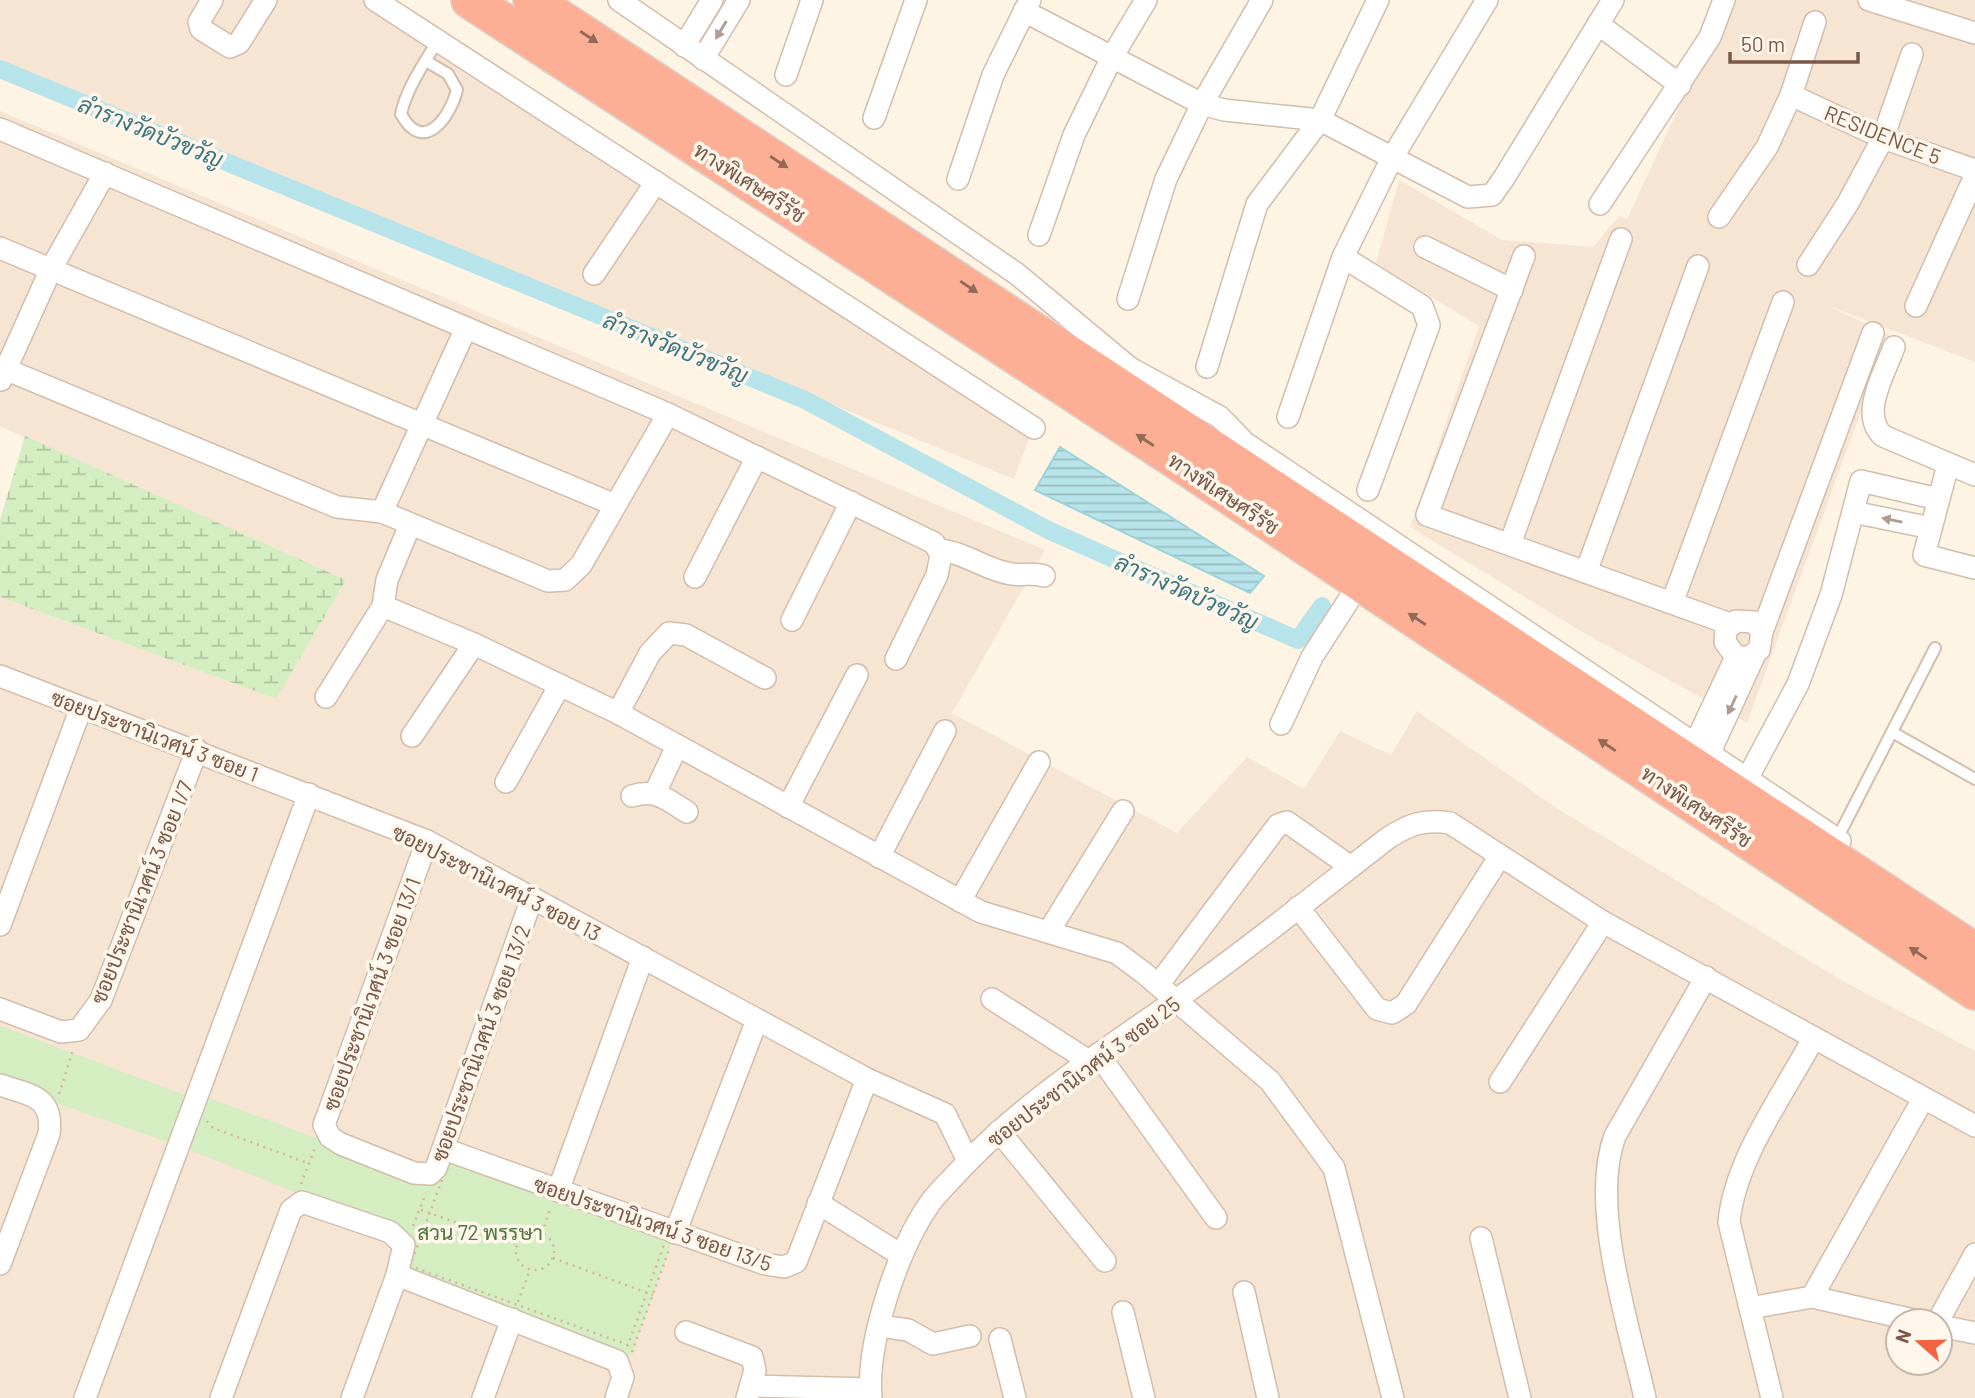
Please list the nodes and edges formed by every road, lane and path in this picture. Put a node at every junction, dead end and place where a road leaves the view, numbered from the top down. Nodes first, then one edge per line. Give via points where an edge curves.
1 (212, 0) edge
2 (266, 0) edge
3 (375, 0) edge
4 (470, 0) edge
5 (532, 0) edge
6 (619, 0) edge
7 (712, 0) edge
8 (739, 0) edge
9 (812, 0) edge
10 (916, 0) edge
11 (1146, 0) edge
12 (1262, 0) edge
13 (1378, 0) edge
14 (1487, 0) edge
15 (1613, 0) edge
16 (1724, 0) edge
17 (1869, 0) edge
18 (1027, 5) edge
19 (1815, 22) dead end
20 (1598, 23) junction
21 (1975, 33) edge
22 (438, 40) junction
23 (684, 46) junction
24 (1912, 54) dead end
25 (1112, 57) junction
26 (704, 59) junction
27 (426, 61) junction
28 (786, 75) dead end
29 (1680, 85) junction
30 (1791, 95) junction
31 (1202, 104) junction
32 (874, 118) dead end
33 (1320, 120) junction
34 (0, 129) edge
35 (1883, 138) junction
36 (1392, 158) junction
37 (105, 173) junction
38 (1975, 173) edge
39 (958, 179) dead end
40 (656, 182) junction
41 (1600, 204) dead end
42 (1719, 217) dead end
43 (1039, 234) dead end
44 (1621, 239) dead end
45 (1425, 247) dead end
46 (0, 248) edge
47 (1524, 256) dead end
48 (1343, 257) junction
49 (1808, 265) dead end
50 (1698, 266) dead end
51 (51, 270) junction
52 (594, 274) dead end
53 (1511, 290) junction
54 (1128, 299) dead end
55 (1783, 302) dead end
56 (1916, 306) dead end
57 (467, 328) junction
58 (1873, 334) dead end
59 (1894, 347) dead end
60 (1207, 367) dead end
61 (2, 373) edge
62 (667, 414) junction
63 (1287, 417) dead end
64 (422, 424) junction
65 (1034, 428) dead end
66 (757, 457) junction
67 (1948, 465) junction
68 (1975, 475) edge
69 (1368, 490) dead end
70 (1938, 499) junction
71 (851, 502) junction
72 (615, 505) junction
73 (382, 512) junction
74 (1853, 512) junction
75 (410, 524) junction
76 (1931, 528) junction
77 (1510, 544) junction
78 (939, 550) junction
79 (1975, 568) edge
80 (1586, 572) junction
81 (1044, 576) dead end
82 (695, 577) dead end
83 (1352, 595) dead end
84 (1672, 603) junction
85 (383, 606) junction
86 (792, 620) dead end
87 (1731, 624) junction
88 (1762, 632) junction
89 (474, 644) junction
90 (1935, 648) dead end
91 (1745, 656) junction
92 (896, 659) dead end
93 (857, 675) dead end
94 (0, 676) edge
95 (765, 678) dead end
96 (560, 685) junction
97 (326, 697) dead end
98 (81, 708) junction
99 (618, 713) junction
100 (1281, 724) dead end
101 (944, 731) dead end
102 (1892, 732) junction
103 (412, 736) dead end
104 (677, 746) junction
105 (1702, 749) junction
106 (197, 750) junction
107 (1039, 762) dead end
108 (1747, 779) junction
109 (1975, 779) edge
110 (506, 782) dead end
111 (655, 793) junction
112 (309, 794) junction
113 (632, 796) dead end
114 (788, 807) junction
115 (1123, 811) dead end
116 (687, 813) dead end
117 (1837, 839) junction
118 (426, 841) junction
119 (1500, 856) junction
120 (879, 857) junction
121 (1351, 867) junction
122 (533, 898) junction
123 (960, 901) junction
124 (1297, 907) junction
125 (1603, 922) junction
126 (0, 925) edge
127 (1975, 930) edge
128 (1049, 931) junction
129 (1975, 951) edge
130 (643, 957) junction
131 (1706, 977) junction
132 (1158, 985) junction
133 (1975, 991) edge
134 (992, 999) dead end
135 (1175, 1000) junction
136 (0, 1009) edge
137 (757, 1020) junction
138 (79, 1030) junction
139 (1813, 1039) junction
140 (1093, 1058) junction
141 (867, 1079) junction
142 (1500, 1082) dead end
143 (0, 1084) edge
144 (1923, 1099) junction
145 (51, 1117) junction
146 (205, 1118) dead end
147 (1975, 1126) edge
148 (999, 1131) junction
149 (318, 1137) dead end
150 (443, 1149) junction
151 (377, 1158) joint
152 (968, 1161) junction
153 (310, 1164) junction
154 (427, 1190) dead end
155 (296, 1193) dead end
156 (556, 1194) junction
157 (818, 1203) junction
158 (421, 1210) junction
159 (430, 1213) junction
160 (1216, 1218) dead end
161 (412, 1228) dead end
162 (542, 1233) junction
163 (675, 1233) junction
164 (1481, 1238) dead end
165 (517, 1244) junction
166 (1975, 1254) edge
167 (901, 1255) junction
168 (553, 1258) junction
169 (1105, 1261) dead end
170 (0, 1264) edge
171 (530, 1269) junction
172 (397, 1275) junction
173 (1244, 1292) dead end
174 (647, 1293) junction
175 (653, 1295) junction
176 (1812, 1297) junction
177 (1948, 1307) edge
178 (1750, 1308) junction
179 (514, 1312) junction
180 (1123, 1312) dead end
181 (1884, 1313) edge
182 (880, 1326) junction
183 (1954, 1328) edge
184 (686, 1332) dead end
185 (1975, 1333) edge
186 (970, 1336) dead end
187 (1000, 1339) dead end
188 (631, 1356) dead end
189 (749, 1392) edge
190 (870, 1394) edge
191 (85, 1398) edge
192 (220, 1398) edge
193 (352, 1398) edge
194 (483, 1398) edge
195 (616, 1398) edge
196 (1015, 1398) edge
197 (1144, 1398) edge
198 (1268, 1398) edge
199 (1394, 1398) edge
200 (1520, 1398) edge
201 (1645, 1398) edge
202 (1772, 1398) edge

1 - 2 street via 199,22 201,29 230,47 239,43
3 - 22 street
133 -> 4 highway, ทางพิเศษศรีรัช via 1150,443
5 -> 129 highway, ทางพิเศษศรีรัช
6 - 23 street
7 - 23 street
8 -> 26 street
9 - 28 street
10 - 32 street
11 - 25 street
12 - 31 street
13 - 33 street
14 - 36 street
15 - 20 street
16 - 29 street via 1710,37
17 - 21 street
18 - 25 street
18 - 39 street via 993,75
19 - 30 street
20 - 29 street
20 - 36 street via 1492,195 1468,197
22 - 27 lane
22 - 40 street
23 - 26 street
24 - 35 street
25 - 31 street
25 - 43 street via 1074,135
26 - 105 street via 1017,274 1130,368 1220,417 1245,443
27 - 27 lane via 448,74 457,90 439,126 425,133 405,122 401,114
29 - 41 street
30 - 35 street, RESIDENCE 5
30 - 42 street via 1767,147
31 - 33 street
31 - 54 street via 1163,189
33 - 36 street
33 - 60 street via 1257,204
34 - 37 street
35 - 38 street, RESIDENCE 5
35 - 49 street
36 - 48 street
37 - 51 street
37 - 57 street
38 - 56 street
40 - 52 street
40 - 65 street
44 - 77 street
45 - 53 street
46 - 51 street
47 - 53 street
48 - 63 street
48 - 69 street via 1422,306 1429,325
50 - 80 street
51 - 61 street
51 - 64 street
53 - 77 street via 1427,514
55 - 84 street
57 - 62 street
57 - 64 street
58 - 88 street
59 - 67 street via 1871,415 1874,428
61 - 73 street via 337,508
62 - 66 street
62 - 72 street
64 - 72 street
64 - 73 street
66 - 71 street
66 - 82 street
67 - 68 street
67 - 70 street
70 - 74 street via 1861,481
70 - 76 street
71 - 78 street via 934,543
71 - 86 street
72 - 75 street via 581,565 565,580 548,581
73 - 75 street
76 -> 74 street
74 - 108 street via 1798,684
75 - 85 street via 387,580
76 - 79 street via 1924,555
77 - 80 street
78 - 81 street via 1008,573
78 - 92 street via 937,575
80 - 84 street
83 - 100 street via 1312,657
84 - 87 street
85 - 89 street
85 - 97 street
87 - 88 street via 1748,620
87 - 91 street via 1725,642
88 - 91 street via 1762,644
89 - 96 street
89 - 103 street
90 - 102 lane
91 - 105 street
93 - 114 street
94 - 98 street, ซอยประชานิเวศน์ 3 ซอย 1
95 - 99 street via 685,635 669,633 650,653
96 - 99 street
96 - 110 street
98 - 106 street, ซอยประชานิเวศน์ 3 ซอย 1
98 - 126 street
99 - 104 street
101 - 120 street
102 - 109 lane
102 - 117 lane
104 - 111 street
104 - 114 street
105 - 108 street
106 - 112 street, ซอยประชานิเวศน์ 3 ซอย 1
106 - 138 street, ซอยประชานิเวศน์ 3 ซอย 1/7 via 101,1000
107 - 123 street
108 - 117 street
111 - 113 street
111 - 116 street
112 - 118 street, ซอยประชานิเวศน์ 3 ซอย 13
112 - 191 street
114 - 120 street
115 - 128 street
117 - 127 street
118 - 122 street, ซอยประชานิเวศน์ 3 ซอย 13
118 - 151 street, ซอยประชานิเวศน์ 3 ซอย 13/1 via 324,1125 341,1144
119 - 121 street, ซอยประชานิเวศน์ 3 ซอย 25 via 1450,823 1428,819 1409,825
119 - 124 street via 1406,1004 1392,1013 1377,1009
119 - 125 street
120 - 123 street
121 - 124 street, ซอยประชานิเวศน์ 3 ซอย 25
121 - 132 street via 1298,826 1283,822
122 - 130 street, ซอยประชานิเวศน์ 3 ซอย 13
122 - 150 street, ซอยประชานิเวศน์ 3 ซอย 13/2
123 - 128 street via 996,917
124 - 135 street, ซอยประชานิเวศน์ 3 ซอย 25
125 - 131 street
125 - 142 street
128 - 132 street via 1116,953
130 - 137 street, ซอยประชานิเวศน์ 3 ซอย 13
130 - 156 street
131 - 139 street
131 - 201 street via 1607,1157 1606,1205 1614,1256
132 - 135 street
134 - 140 street
135 - 140 street, ซอยประชานิเวศน์ 3 ซอย 25
135 - 199 street via 1270,1081 1334,1168
136 - 138 street via 61,1032
137 - 141 street, ซอยประชานิเวศน์ 3 ซอย 13
137 - 163 street
138 - 145 path
139 - 144 street
139 - 178 street via 1739,1174 1731,1200 1730,1222
140 - 148 street, ซอยประชานิเวศน์ 3 ซอย 25
140 - 160 street
141 - 152 street, ซอยประชานิเวศน์ 3 ซอย 13 via 945,1114
141 - 157 street, ซอยประชานิเวศน์ 3 ซอย 13/5
143 - 145 street via 33,1096 47,1106
144 - 147 street
144 - 176 street
145 - 170 street via 49,1134
146 - 153 path via 213,1128
148 - 152 street, ซอยประชานิเวศน์ 3 ซอย 25
148 - 169 street
149 - 153 path
150 - 151 street, ซอยประชานิเวศน์ 3 ซอย 13/2 via 430,1174 414,1173
150 - 156 street, ซอยประชานิเวศน์ 3 ซอย 13/5
152 - 167 street, ซอยประชานิเวศน์ 3 ซอย 25 via 930,1203
153 - 155 path
154 - 158 path
156 - 159 path via 450,1158
156 - 162 path
156 - 163 street, ซอยประชานิเวศน์ 3 ซอย 13/5
156 - 174 path via 666,1239
157 - 163 street, ซอยประชานิเวศน์ 3 ซอย 13/5 via 796,1262 784,1267
157 - 167 street
158 - 159 path
158 - 161 path
159 - 165 path
159 - 179 path via 410,1266
162 - 165 path via 525,1234
162 - 168 path via 552,1241
163 - 175 path
164 - 200 street
165 - 171 path via 520,1262
166 - 177 street
167 - 182 street, ซอยประชานิเวศน์ 3 ซอย 25
168 - 171 path via 543,1269
168 - 174 path
171 - 179 path
172 - 179 street
172 - 192 street via 404,1254 397,1236 302,1202 294,1206
172 - 193 street
173 - 198 street
174 - 175 path
174 - 179 path via 628,1345
175 - 188 path
176 - 178 street
176 - 181 street
178 - 202 street
179 - 194 street
179 - 195 street via 617,1361 623,1377
180 - 197 street
182 - 186 street via 908,1331 933,1344
182 - 190 street, ซอยประชานิเวศน์ 3 ซอย 25
183 - 185 street
184 - 189 street via 752,1357 755,1363
187 - 196 street
189 - 190 street

